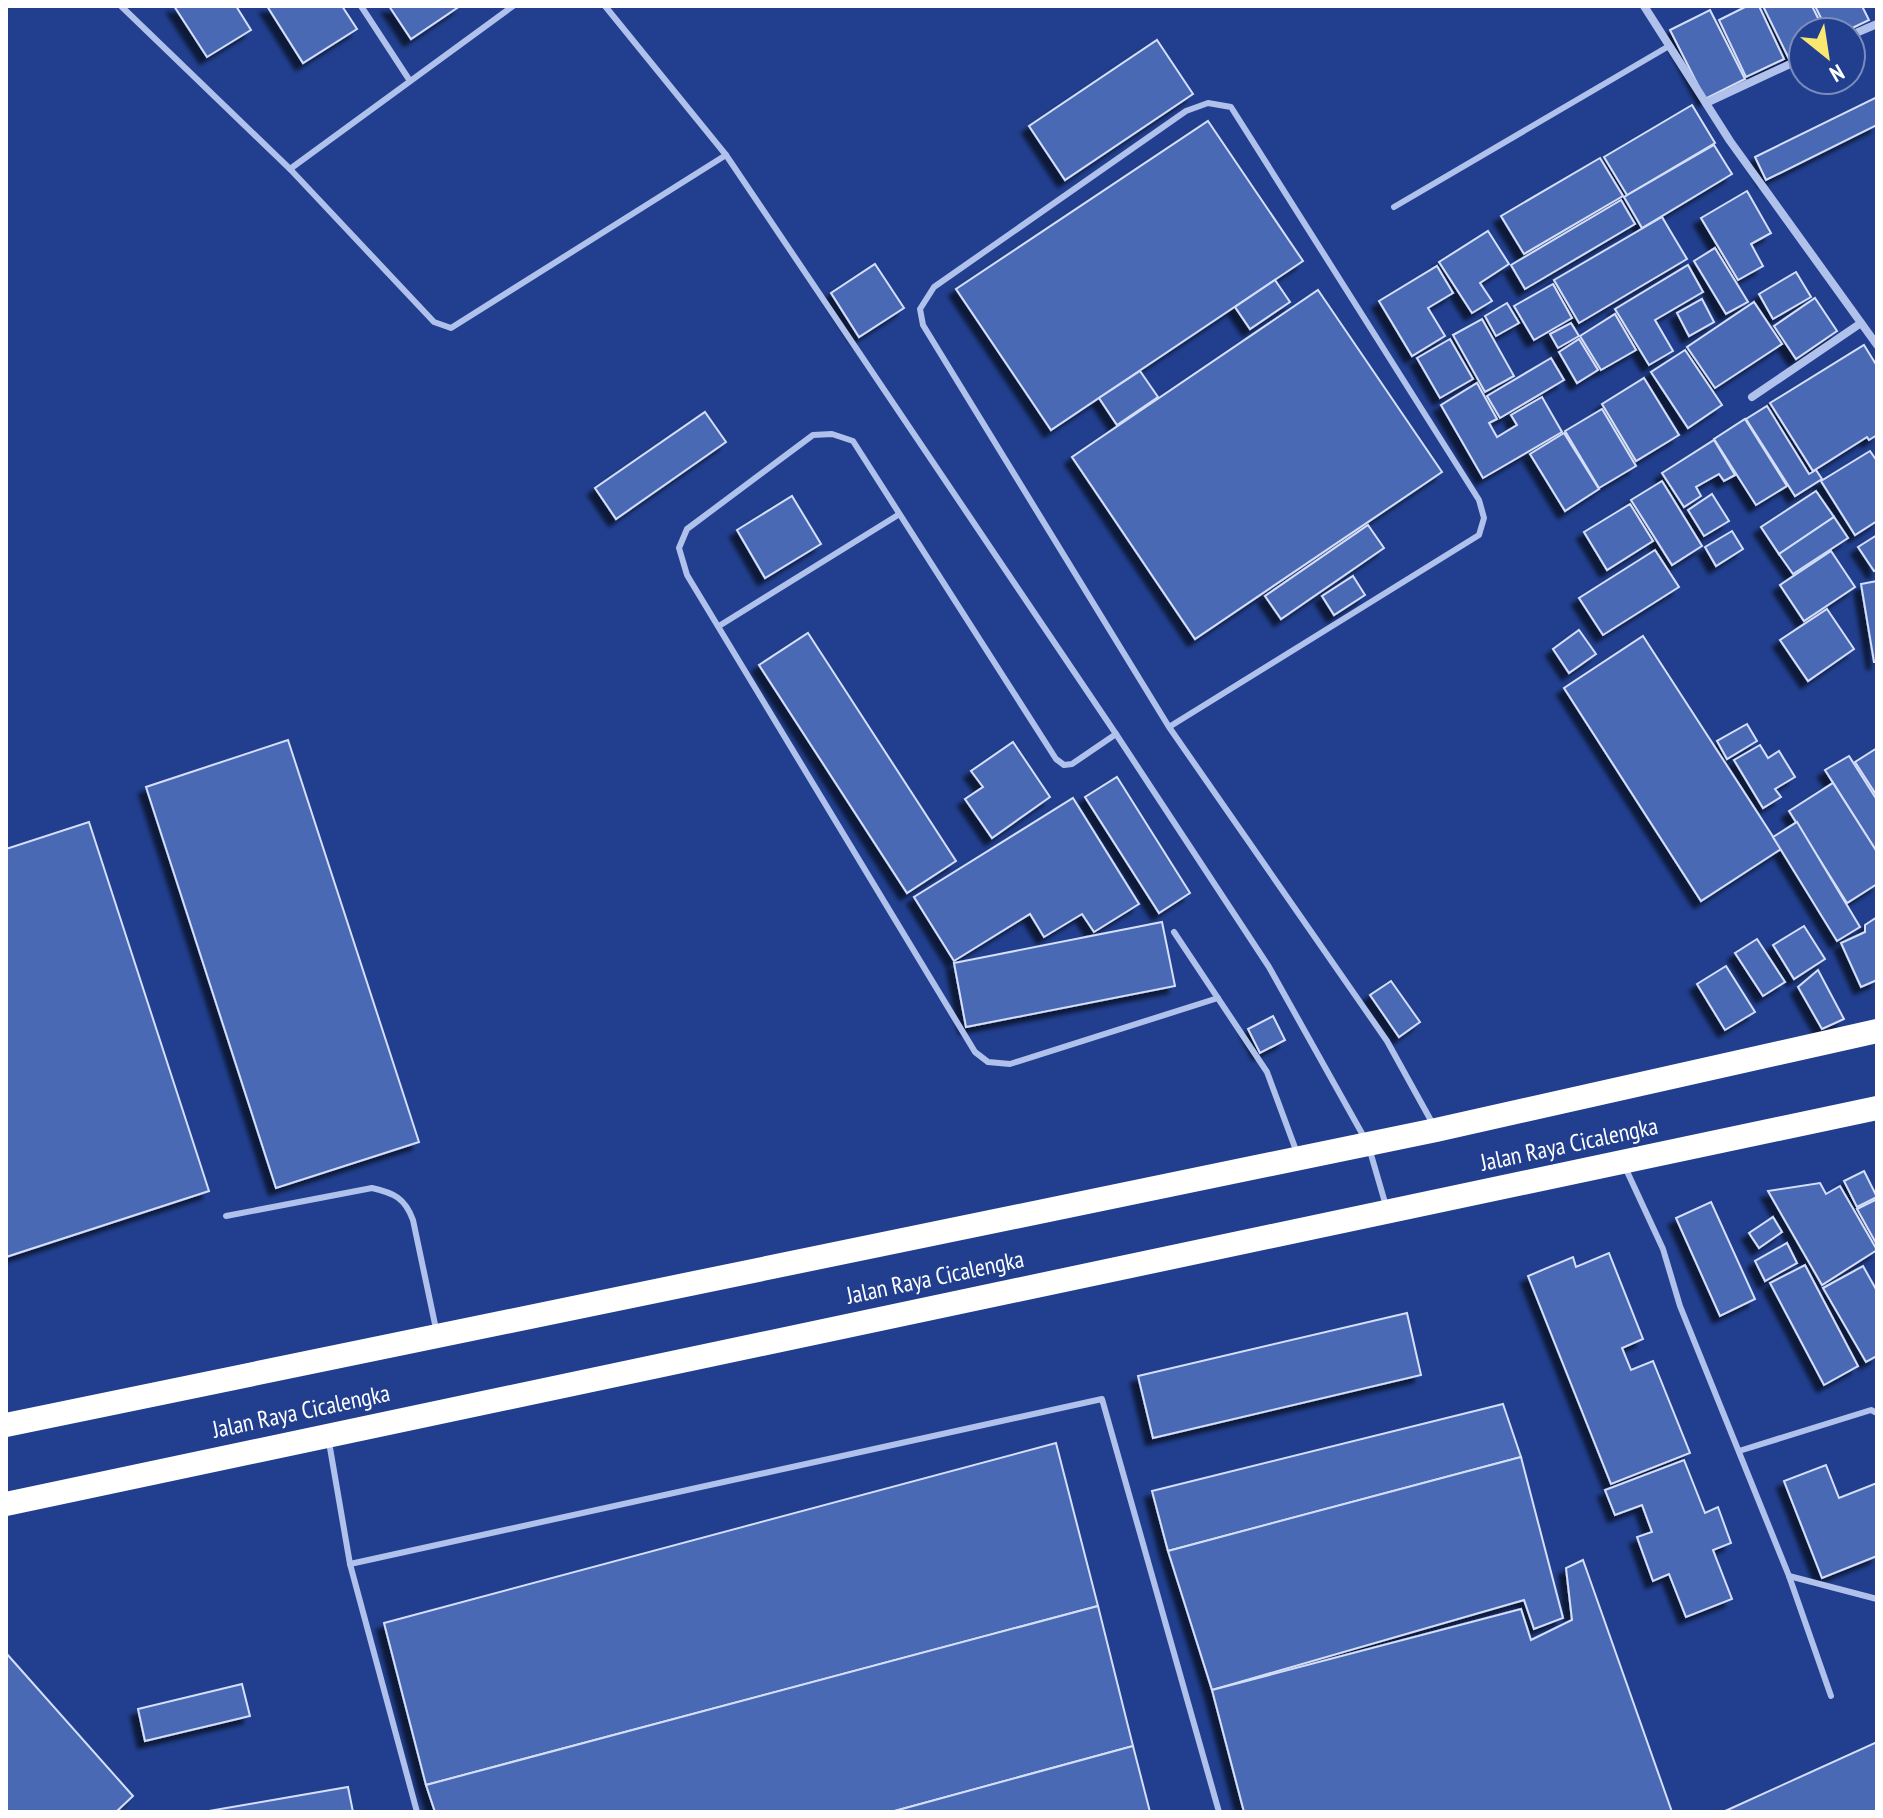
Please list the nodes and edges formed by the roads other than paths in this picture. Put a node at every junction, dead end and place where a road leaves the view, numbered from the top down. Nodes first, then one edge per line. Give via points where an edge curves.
1 (121, 6) edge
2 (361, 6) edge
3 (513, 6) edge
4 (605, 6) edge
5 (1644, 6) edge
6 (1669, 46) junction
7 (1787, 65) edge
8 (410, 81) junction
9 (1706, 103) junction
10 (726, 155) junction
11 (290, 169) junction
12 (1394, 207) dead end
13 (1861, 323) junction
14 (1877, 345) edge
15 (1752, 397) dead end
16 (898, 515) junction
17 (719, 626) junction
18 (1169, 727) junction
19 (1116, 734) junction
20 (1174, 932) dead end
21 (1218, 998) junction
22 (1877, 1031) edge
23 (1877, 1108) edge
24 (1436, 1130) junction
25 (1368, 1143) junction
26 (1298, 1156) junction
27 (1622, 1161) junction
28 (1388, 1213) junction
29 (226, 1216) dead end
30 (437, 1334) junction
31 (1877, 1413) edge
32 (6, 1425) edge
33 (327, 1434) junction
34 (1739, 1451) junction
35 (6, 1504) edge
36 (350, 1564) junction
37 (1789, 1576) junction
38 (1877, 1599) edge
39 (1831, 1696) dead end
40 (417, 1812) edge
41 (1219, 1812) edge

1 - 11 lane
2 - 8 lane
3 - 8 lane
4 - 10 lane
5 - 6 street
6 - 9 street
6 - 12 lane
7 - 9 street
8 - 11 lane
9 - 13 street
10 - 11 lane via 451,328 434,322
10 - 19 lane
13 - 14 street
13 - 15 street
16 - 17 lane
16 - 17 lane via 853,441 813,435 687,529 679,548 687,575
16 - 19 lane via 1056,759 1072,764
17 - 21 lane via 975,1052 988,1062 1010,1064
18 - 18 lane via 923,325 920,309 934,287 1186,111 1208,103 1231,107 1479,500 1484,518 1479,535
18 - 24 lane via 1387,1041
19 - 25 lane via 1269,967
20 - 21 lane
21 - 26 lane via 1267,1072
22 - 24 highway, Jalan Raya Cicalengka
23 - 27 highway, Jalan Raya Cicalengka
24 - 25 highway, Jalan Raya Cicalengka
25 - 26 highway, Jalan Raya Cicalengka
25 - 28 lane
26 - 30 highway, Jalan Raya Cicalengka
27 - 28 highway, Jalan Raya Cicalengka
27 - 34 lane via 1663,1249 1680,1306
28 - 33 highway, Jalan Raya Cicalengka
29 - 30 lane via 372,1188 393,1193 407,1204 413,1220
30 - 32 highway, Jalan Raya Cicalengka
31 - 34 lane via 1871,1410
33 - 35 highway, Jalan Raya Cicalengka
33 - 36 lane
34 - 37 lane
36 - 40 lane
36 - 41 lane via 1102,1399
37 - 38 lane
37 - 39 lane

